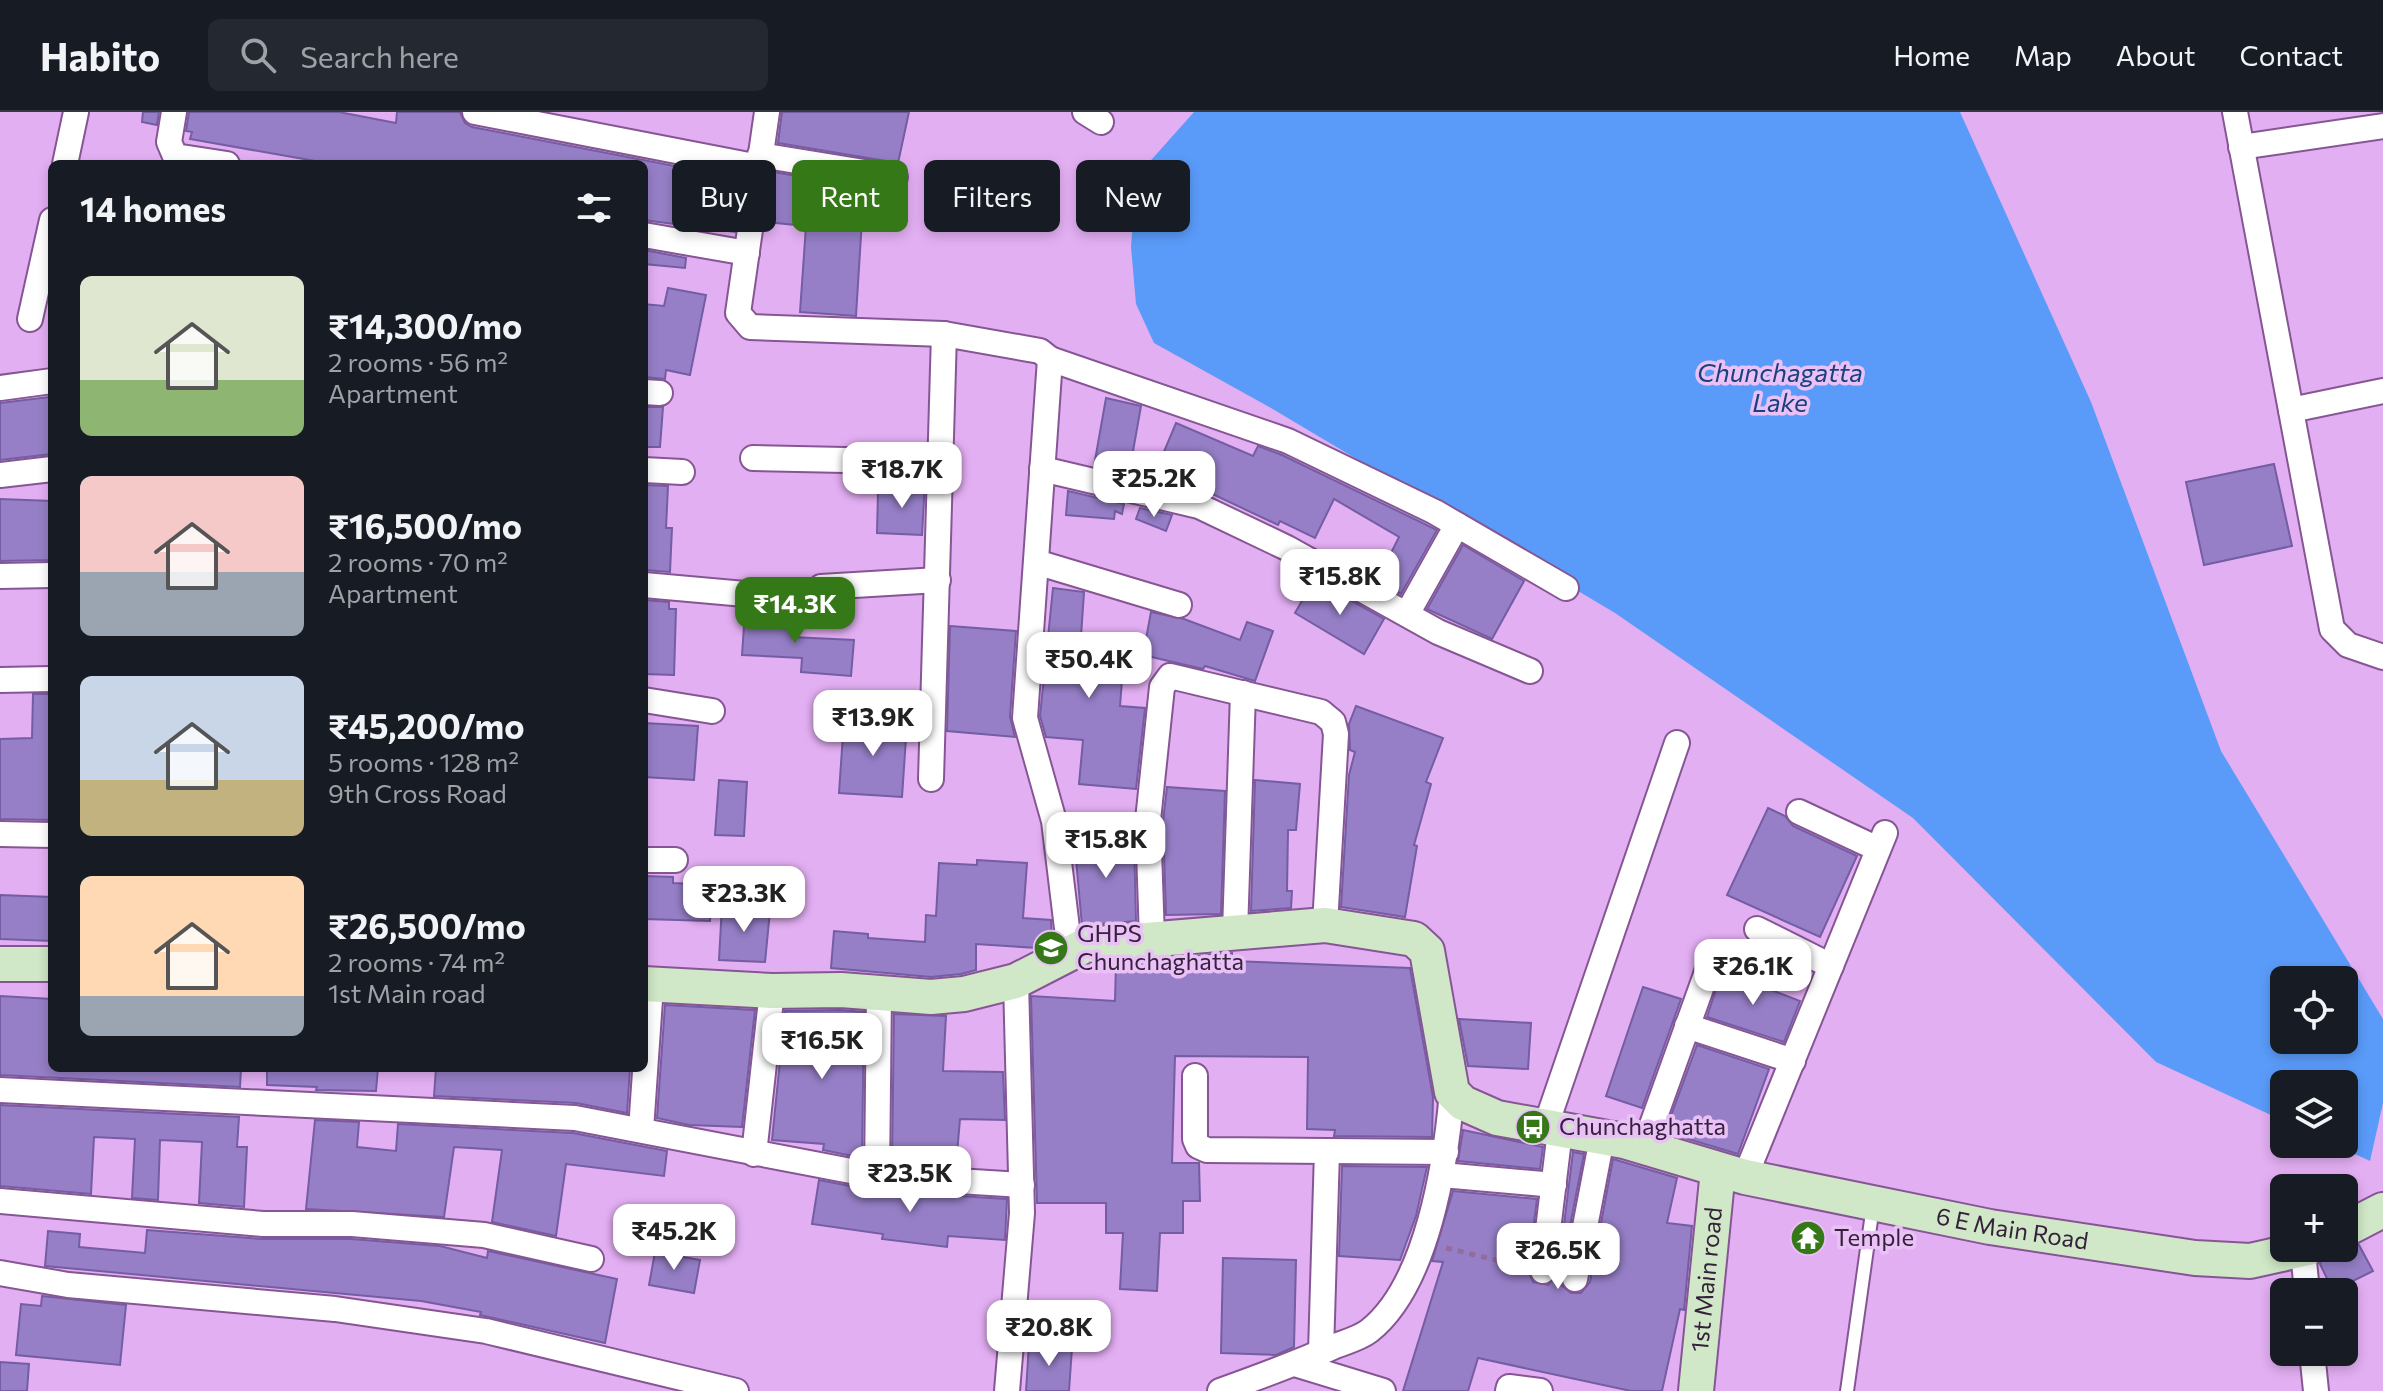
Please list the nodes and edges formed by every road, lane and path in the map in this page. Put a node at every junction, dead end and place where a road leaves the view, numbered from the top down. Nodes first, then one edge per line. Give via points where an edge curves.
1 (76, 112) edge
2 (174, 112) edge
3 (475, 112) edge
4 (767, 112) edge
5 (2235, 112) edge
6 (2383, 126) edge
7 (2241, 147) junction
8 (66, 160) edge
9 (201, 160) edge
10 (753, 160) edge
11 (759, 160) edge
12 (750, 232) edge
13 (648, 236) edge
14 (48, 238) edge
15 (747, 253) junction
16 (30, 319) dead end
17 (944, 334) junction
18 (1050, 359) junction
19 (48, 382) edge
20 (0, 388) edge
21 (2383, 391) edge
22 (2291, 410) junction
23 (753, 458) dead end
24 (940, 462) junction
25 (48, 469) edge
26 (1042, 469) junction
27 (648, 470) edge
28 (682, 472) dead end
29 (0, 475) edge
30 (1457, 525) junction
31 (1036, 562) junction
32 (48, 575) edge
33 (0, 576) edge
34 (938, 580) junction
35 (648, 585) edge
36 (821, 587) dead end
37 (1566, 588) dead end
38 (756, 595) dead end
39 (1179, 605) dead end
40 (1407, 614) junction
41 (2382, 655) edge
42 (1530, 671) dead end
43 (48, 679) edge
44 (0, 680) edge
45 (1243, 693) junction
46 (648, 701) edge
47 (712, 711) dead end
48 (1677, 743) dead end
49 (931, 779) dead end
50 (1799, 812) dead end
51 (0, 834) edge
52 (48, 835) edge
53 (648, 860) edge
54 (675, 860) dead end
55 (1325, 925) junction
56 (1757, 929) dead end
57 (1235, 932) junction
58 (1152, 939) junction
59 (1070, 953) junction
60 (0, 964) edge
61 (48, 964) edge
62 (1831, 966) junction
63 (1708, 969) dead end
64 (1016, 981) junction
65 (648, 985) edge
66 (772, 991) junction
67 (879, 993) junction
68 (1687, 1026) junction
69 (1793, 1061) junction
70 (644, 1072) edge
71 (1195, 1076) dead end
72 (0, 1090) edge
73 (1452, 1092) junction
74 (1552, 1129) junction
75 (641, 1130) junction
76 (1602, 1138) junction
77 (1644, 1147) junction
78 (1327, 1151) junction
79 (754, 1154) junction
80 (1444, 1164) junction
81 (1732, 1174) junction
82 (877, 1176) junction
83 (1022, 1185) junction
84 (1554, 1185) junction
85 (0, 1201) edge
86 (1874, 1203) junction
87 (2383, 1210) edge
88 (2358, 1223) edge
89 (1422, 1242) junction
90 (2270, 1257) edge
91 (591, 1259) dead end
92 (1517, 1265) dead end
93 (1543, 1271) dead end
94 (0, 1273) edge
95 (1575, 1279) dead end
96 (1321, 1352) junction
97 (1295, 1364) junction
98 (2313, 1366) edge
99 (736, 1391) edge
100 (1007, 1391) edge
101 (1220, 1391) edge
102 (1383, 1391) edge
103 (1508, 1391) edge
104 (1540, 1391) edge
105 (1696, 1391) edge
106 (1847, 1391) edge
107 (2316, 1391) edge

1 - 8 street
2 - 9 street via 169,142 175,156
3 - 10 street
4 - 11 street
5 - 7 street
6 - 7 street
7 - 22 street
12 - 15 street
13 - 15 street
14 - 16 street
15 - 17 street via 738,313 750,327
17 - 18 street via 1040,351
17 - 24 street
18 - 26 street
18 - 30 street via 1288,441
19 - 20 street
21 - 22 street
22 - 41 street via 2332,629 2348,645
23 - 24 street
24 - 34 street
25 - 29 street
26 - 31 street
26 - 40 street via 1199,506
27 - 28 street
30 - 37 street
30 - 40 street
31 - 39 street
31 - 59 street via 1025,718 1054,821
32 - 33 street
34 - 36 street
34 - 49 street
35 - 38 street
40 - 42 street
43 - 44 street
45 - 55 street via 1321,712 1333,722
45 - 57 street
45 - 58 street via 1170,676 1162,687 1148,820
46 - 47 street
48 - 74 street
50 - 62 street via 1881,841
51 - 52 street
53 - 54 street
55 - 57 street
55 - 73 street via 1414,939 1427,951
56 - 62 street
57 - 58 street
58 - 59 street via 1086,945
59 - 64 street
60 - 61 street
62 - 69 street
63 - 68 street
64 - 67 street via 931,997
64 - 83 street
65 - 66 street
66 - 67 street
66 - 79 street
67 - 82 street
68 - 69 street
68 - 77 street
69 - 81 street
70 - 75 street
71 - 78 street via 1198,1146
72 - 75 street via 575,1118
73 - 74 street, 6 E Main Road via 1463,1103 1497,1118
73 - 80 street
74 - 76 street, 6 E Main Road
74 - 84 street
75 - 79 street
76 - 77 street, 6 E Main Road
76 - 95 street
77 - 81 street, 6 E Main Road
78 - 80 street
78 - 96 street
79 - 82 street
80 - 84 street
80 - 89 street
81 - 86 street, 6 E Main Road
81 - 105 street, 1st Main road
82 - 83 street
83 - 100 street
84 - 93 street
85 - 91 street via 263,1224 352,1224 484,1235
86 - 90 street, 6 E Main Road via 1990,1227 2195,1258
86 - 106 lane
87 - 88 street
89 - 92 path
89 - 96 street via 1390,1310 1368,1332
94 - 99 street via 68,1285 320,1307 486,1331
96 - 97 street
97 - 101 street
97 - 102 street
98 - 107 street
103 - 104 street

